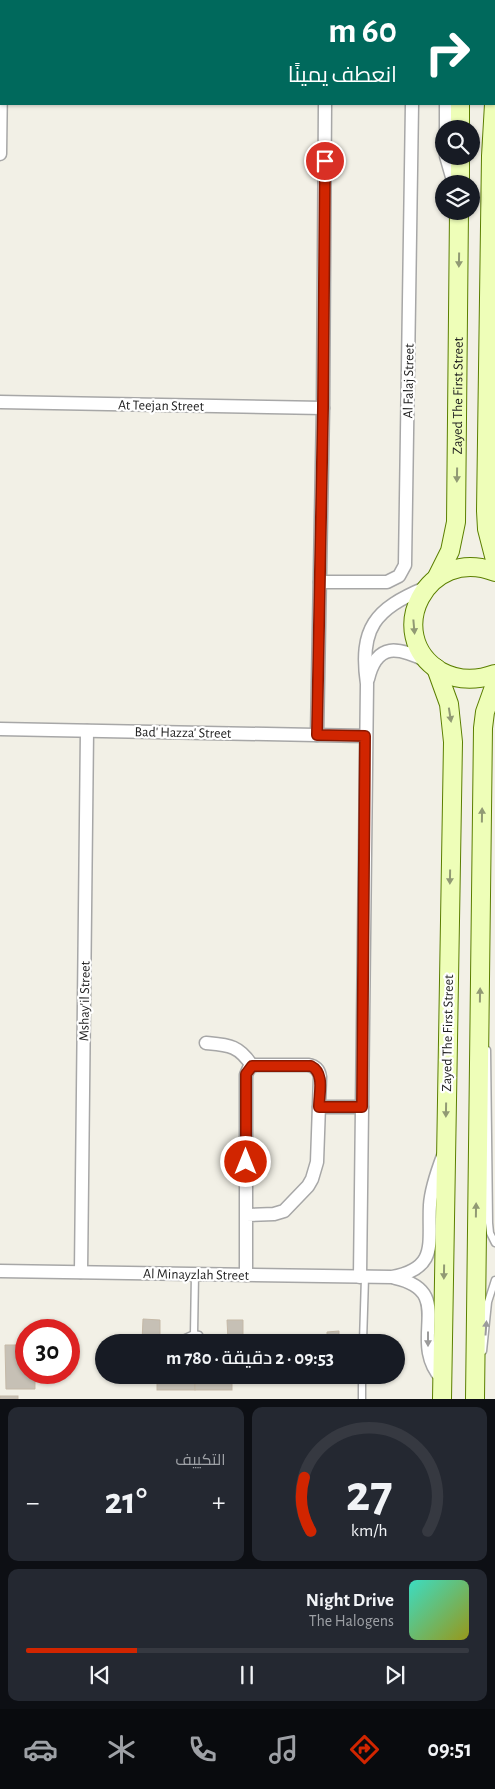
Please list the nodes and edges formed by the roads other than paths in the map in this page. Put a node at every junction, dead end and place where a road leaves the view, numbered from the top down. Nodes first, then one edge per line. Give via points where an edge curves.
1 (1, 105) edge
2 (325, 105) edge
3 (412, 105) edge
4 (446, 105) edge
5 (460, 105) edge
6 (494, 105) edge
7 (446, 120) edge
8 (460, 120) edge
9 (0, 154) edge
10 (459, 220) edge
11 (0, 402) edge
12 (323, 408) junction
13 (495, 560) edge
14 (495, 572) edge
15 (320, 582) junction
16 (431, 583) junction
17 (433, 665) junction
18 (495, 674) edge
19 (367, 684) junction
20 (495, 684) edge
21 (0, 729) edge
22 (87, 731) junction
23 (317, 735) junction
24 (365, 736) junction
25 (479, 1034) junction
26 (206, 1043) dead end
27 (252, 1066) junction
28 (319, 1107) junction
29 (362, 1107) junction
30 (445, 1150) junction
31 (246, 1215) junction
32 (495, 1243) edge
33 (0, 1271) edge
34 (80, 1272) junction
35 (195, 1274) junction
36 (246, 1275) junction
37 (362, 1277) junction
38 (392, 1277) junction
39 (495, 1280) edge
40 (194, 1334) edge
41 (363, 1334) edge
42 (476, 1376) junction
43 (442, 1379) junction
44 (362, 1384) edge
45 (362, 1399) edge
46 (442, 1399) edge
47 (475, 1399) edge

1 - 9 street
2 - 12 street
3 - 15 street, Al Falaj Street via 405,565 399,576 388,582
4 - 7 street
5 - 8 main road
6 - 13 main road via 486,511
10 -> 16 main road, Zayed The First Street via 456,522 450,551
11 - 12 street, At Teejan Street
12 - 15 street
14 - 16 main road via 466,567 446,572
15 - 23 street
16 -> 17 main road, Zayed The First Street via 417,604 414,630 419,648
16 - 19 street via 394,603 374,624 365,650
17 - 18 main road via 465,679 475,680
17 - 19 street via 412,654 388,650 375,660
17 -> 30 main road, Zayed The First Street via 449,704 452,742
19 - 24 street
25 -> 20 main road via 483,728
21 - 22 street, Bad' Hazza' Street
22 - 23 street, Bad' Hazza' Street
22 - 34 street, Mshay'il Street
23 - 24 street, Bad' Hazza' Street
24 - 29 street
25 - 32 lane via 488,1059 489,1223
42 -> 25 main road
26 - 27 street via 234,1047
27 - 28 street via 314,1067 320,1078
27 - 31 street via 246,1074
28 - 29 street
28 - 31 street via 317,1162 308,1186 284,1211
29 - 37 street
30 - 38 street, Al Minayzlah Street via 432,1192 430,1246 426,1258 415,1271
30 -> 43 main road, Zayed The First Street
31 - 36 street
33 - 34 street, Al Minayzlah Street
34 - 35 street, Al Minayzlah Street
35 - 36 street, Al Minayzlah Street
35 - 40 lane
36 - 37 street, Al Minayzlah Street
37 - 38 street, Al Minayzlah Street
37 - 41 lane
38 -> 43 street, Al Minayzlah Street via 415,1284 427,1299 428,1350 432,1366
42 -> 39 lane via 484,1347 488,1302
42 - 47 main road
43 - 46 main road, Zayed The First Street
44 - 45 lane

